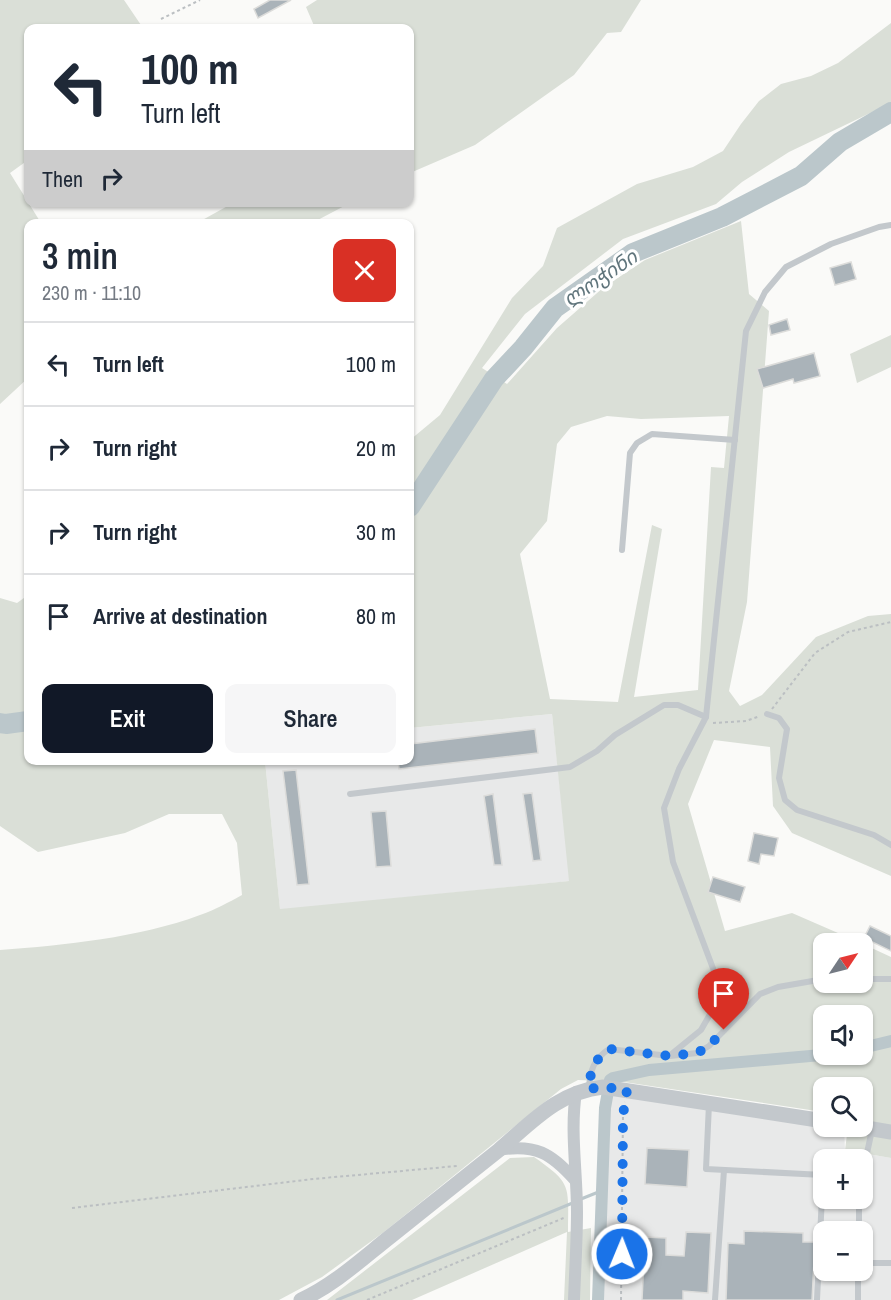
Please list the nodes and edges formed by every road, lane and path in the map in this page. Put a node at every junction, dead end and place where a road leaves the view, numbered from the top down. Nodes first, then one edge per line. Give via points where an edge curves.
1 (200, 0) edge
2 (161, 19) dead end
3 (891, 225) edge
4 (735, 440) junction
5 (622, 550) dead end
6 (891, 622) edge
7 (767, 714) junction
8 (706, 717) junction
9 (350, 794) dead end
10 (891, 846) edge
11 (873, 979) edge
12 (891, 979) edge
13 (813, 981) edge
14 (669, 1056) junction
15 (589, 1089) junction
16 (625, 1090) junction
17 (709, 1103) junction
18 (813, 1119) edge
19 (873, 1129) edge
20 (891, 1132) edge
21 (498, 1150) junction
22 (457, 1166) dead end
23 (724, 1170) junction
24 (575, 1180) junction
25 (72, 1208) dead end
26 (577, 1212) junction
27 (873, 1263) edge
28 (891, 1263) edge
29 (858, 1281) edge
30 (301, 1300) edge
31 (367, 1300) edge
32 (574, 1300) edge
33 (621, 1300) edge
34 (715, 1300) edge
35 (817, 1300) edge
36 (858, 1300) edge

1 - 2 path
3 - 4 lane via 831,244 786,267 765,292 746,331
4 - 5 lane via 652,434 637,443 630,453
4 - 8 lane
6 - 7 path via 848,632 815,653
7 - 8 path via 746,721 712,723
7 - 10 lane via 779,718 787,729 779,778 785,800 796,810 874,835
8 - 9 lane via 678,705 664,705 570,767
8 - 14 lane via 664,808 673,862 714,971 717,1002 701,1030
11 - 12 lane
13 - 14 lane via 760,994 709,1046 697,1053
14 - 15 lane via 609,1049 599,1056 590,1072
15 - 16 street
15 - 21 street via 561,1100
15 - 24 street via 572,1116
16 - 17 street
16 - 33 path
17 - 18 street
17 - 23 lane via 706,1169
19 - 20 street
21 - 24 street via 533,1149 558,1162
21 - 30 street via 350,1269
22 - 25 path
23 - 34 lane
23 - 35 lane via 823,1175
24 - 26 street
26 - 31 path
26 - 32 street
27 - 28 lane
29 - 36 lane

